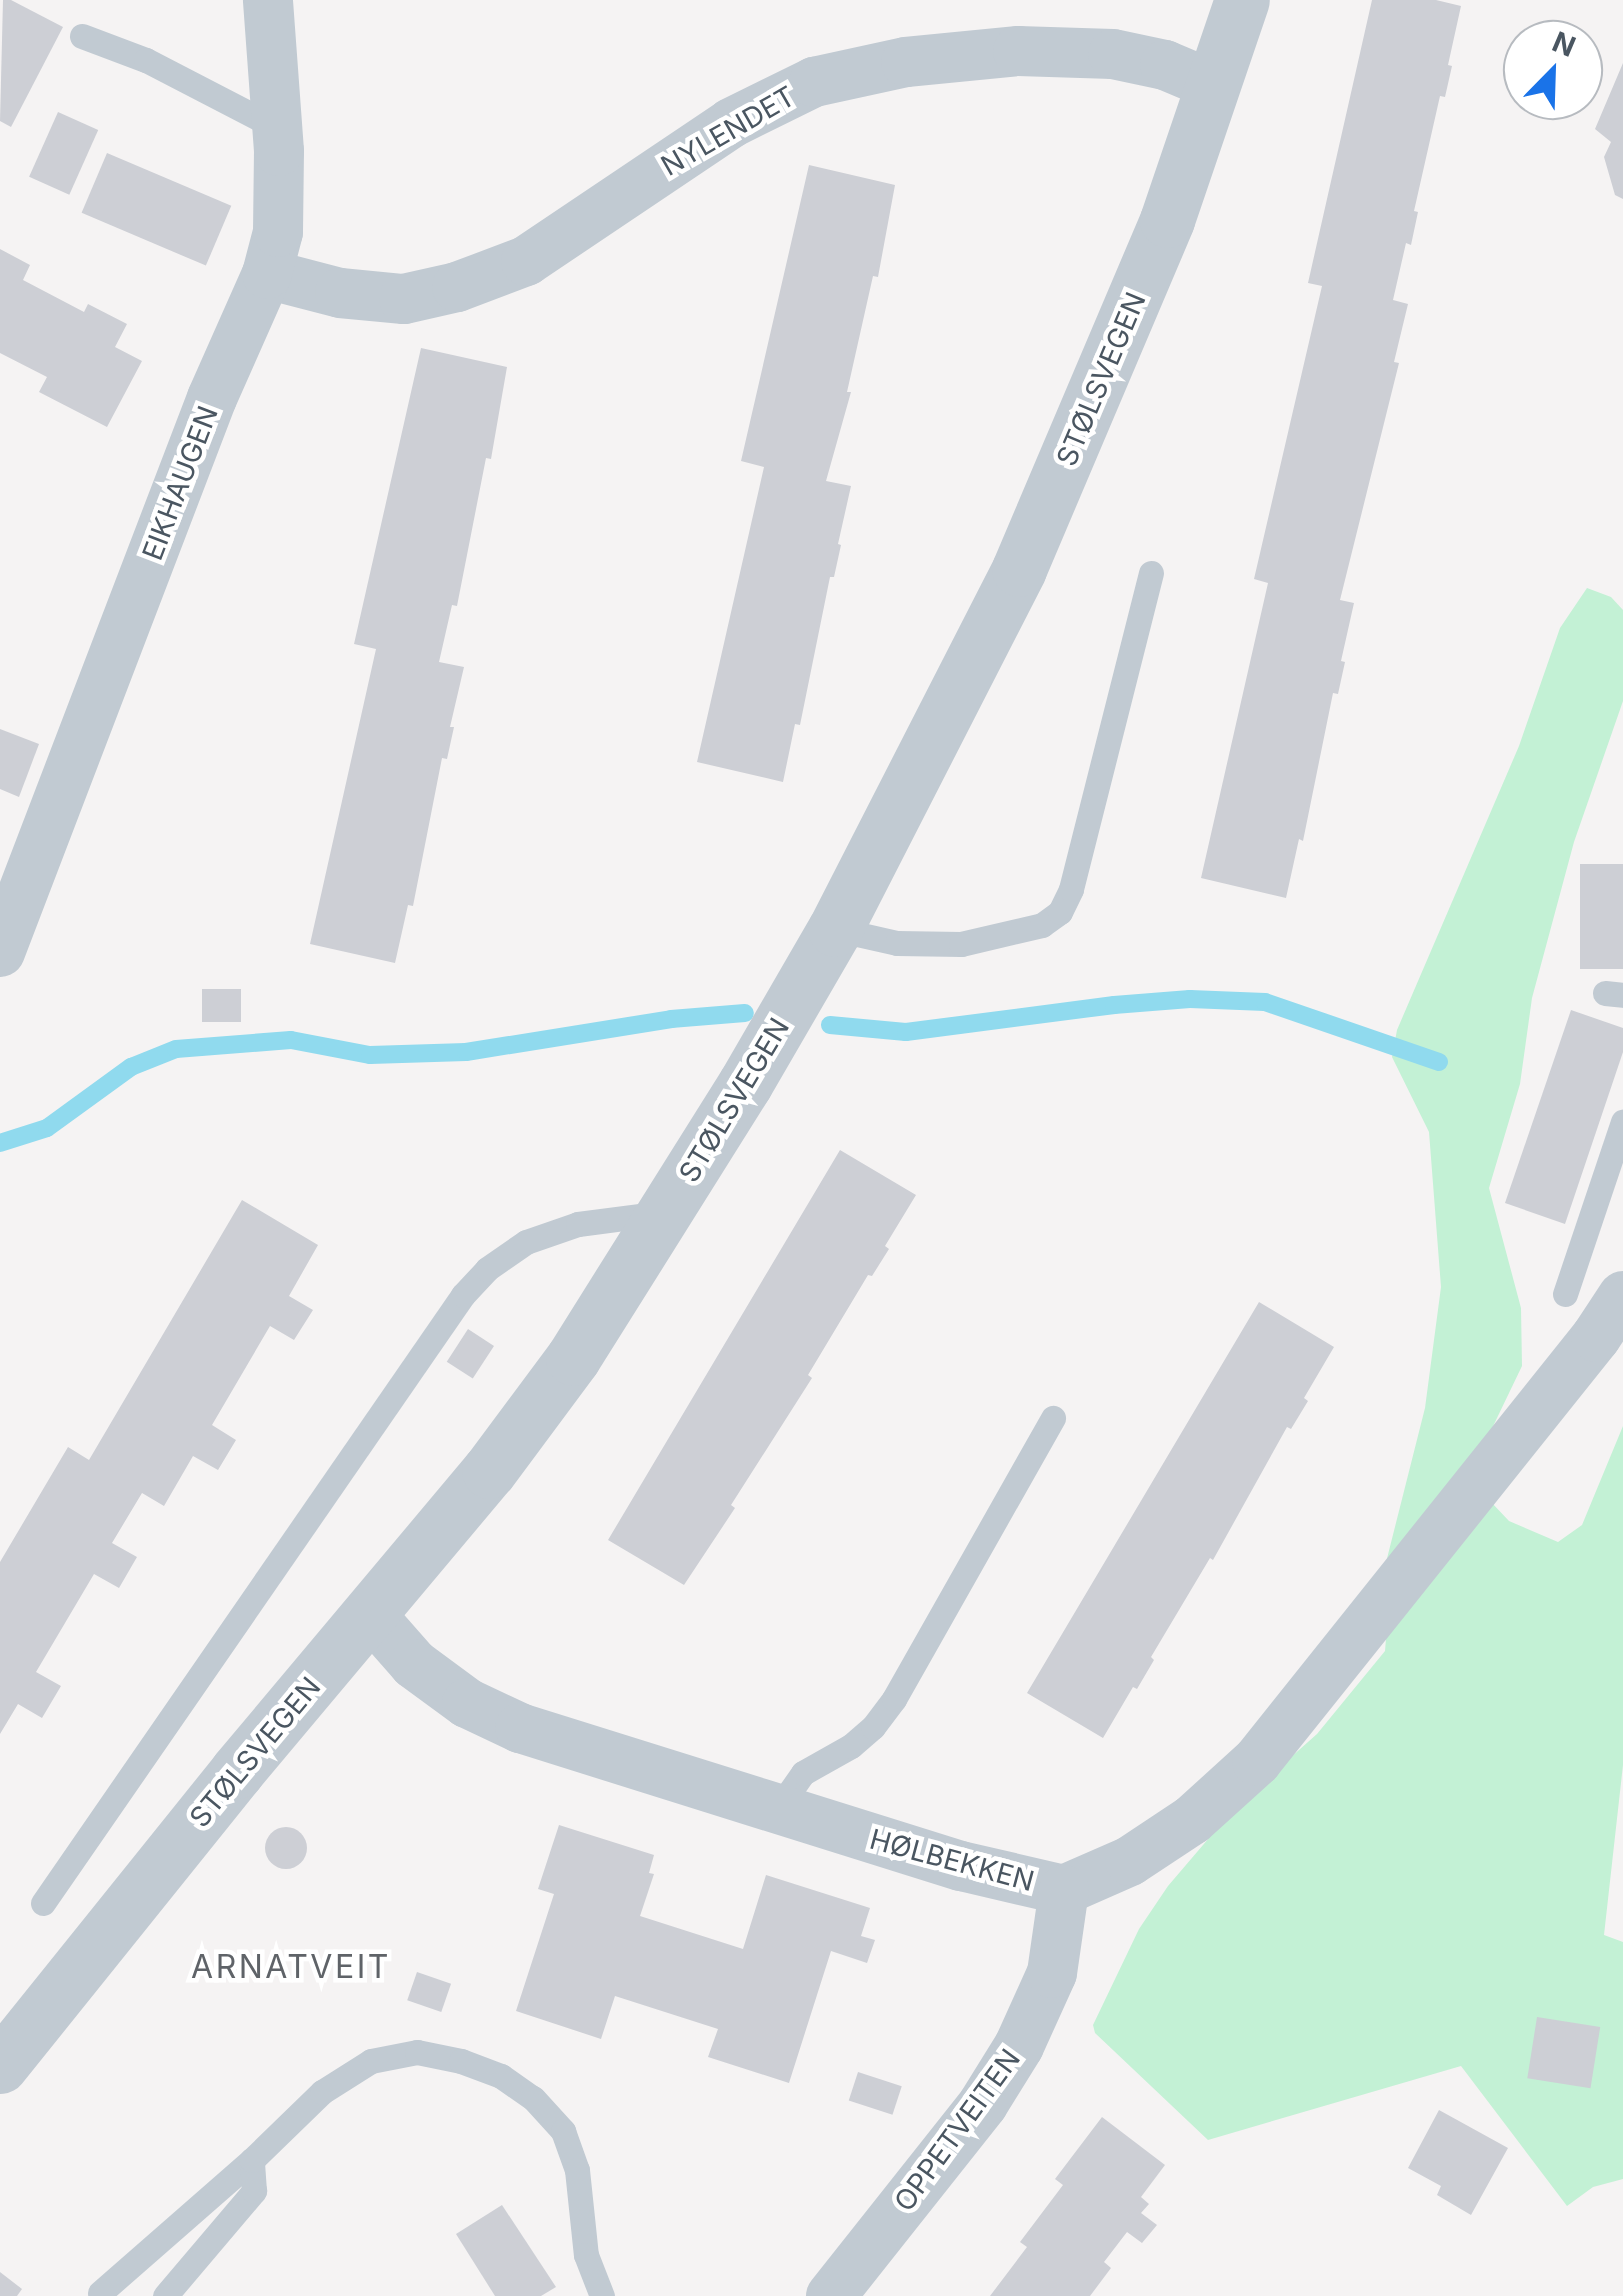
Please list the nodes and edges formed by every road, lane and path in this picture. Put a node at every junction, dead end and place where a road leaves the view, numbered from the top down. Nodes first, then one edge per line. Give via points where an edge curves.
1 (268, 0) edge
2 (1242, 0) edge
3 (82, 36) dead end
4 (1215, 86) junction
5 (277, 128) junction
6 (266, 274) junction
7 (1151, 573) dead end
8 (834, 930) junction
9 (0, 952) edge
10 (1623, 1122) edge
11 (667, 1212) junction
12 (1565, 1294) dead end
13 (1623, 1296) edge
14 (1053, 1418) dead end
15 (372, 1615) junction
16 (778, 1810) junction
17 (1064, 1890) junction
18 (43, 1903) dead end
19 (0, 2066) edge
20 (252, 2160) junction
21 (100, 2293) dead end
22 (165, 2296) edge
23 (602, 2296) edge
24 (831, 2296) edge

1 - 5 street, EIKHAUGEN
2 - 4 street, STØLSVEGEN
3 - 5 lane via 146,60
4 - 6 street, NYLENDET via 1165,65 1113,54 1018,51 906,62 814,82 732,122 526,261 457,286 404,298 340,294
4 - 8 street, STØLSVEGEN via 1152,256 1020,569
5 - 6 street, EIKHAUGEN via 278,232
6 - 9 street, EIKHAUGEN
7 - 8 lane via 1060,912 1042,925 961,944 897,943
8 - 11 street, STØLSVEGEN
10 - 12 lane
11 - 15 street, STØLSVEGEN via 573,1358
11 - 18 lane via 578,1224 526,1242 463,1295
13 - 17 street, HØLBEKKEN via 1257,1761 1192,1820 1130,1861
14 - 16 lane via 894,1699 851,1746 803,1772
15 - 16 street, HØLBEKKEN via 414,1664 466,1703 576,1747
15 - 19 street, STØLSVEGEN
16 - 17 street, HØLBEKKEN
17 - 24 street, OPPETVEITEN via 1052,1974 1019,2046 983,2104
20 - 21 lane
20 - 22 lane via 254,2191
20 - 23 lane via 322,2092 371,2061 418,2052 461,2060 501,2076 563,2130 578,2170 586,2255

